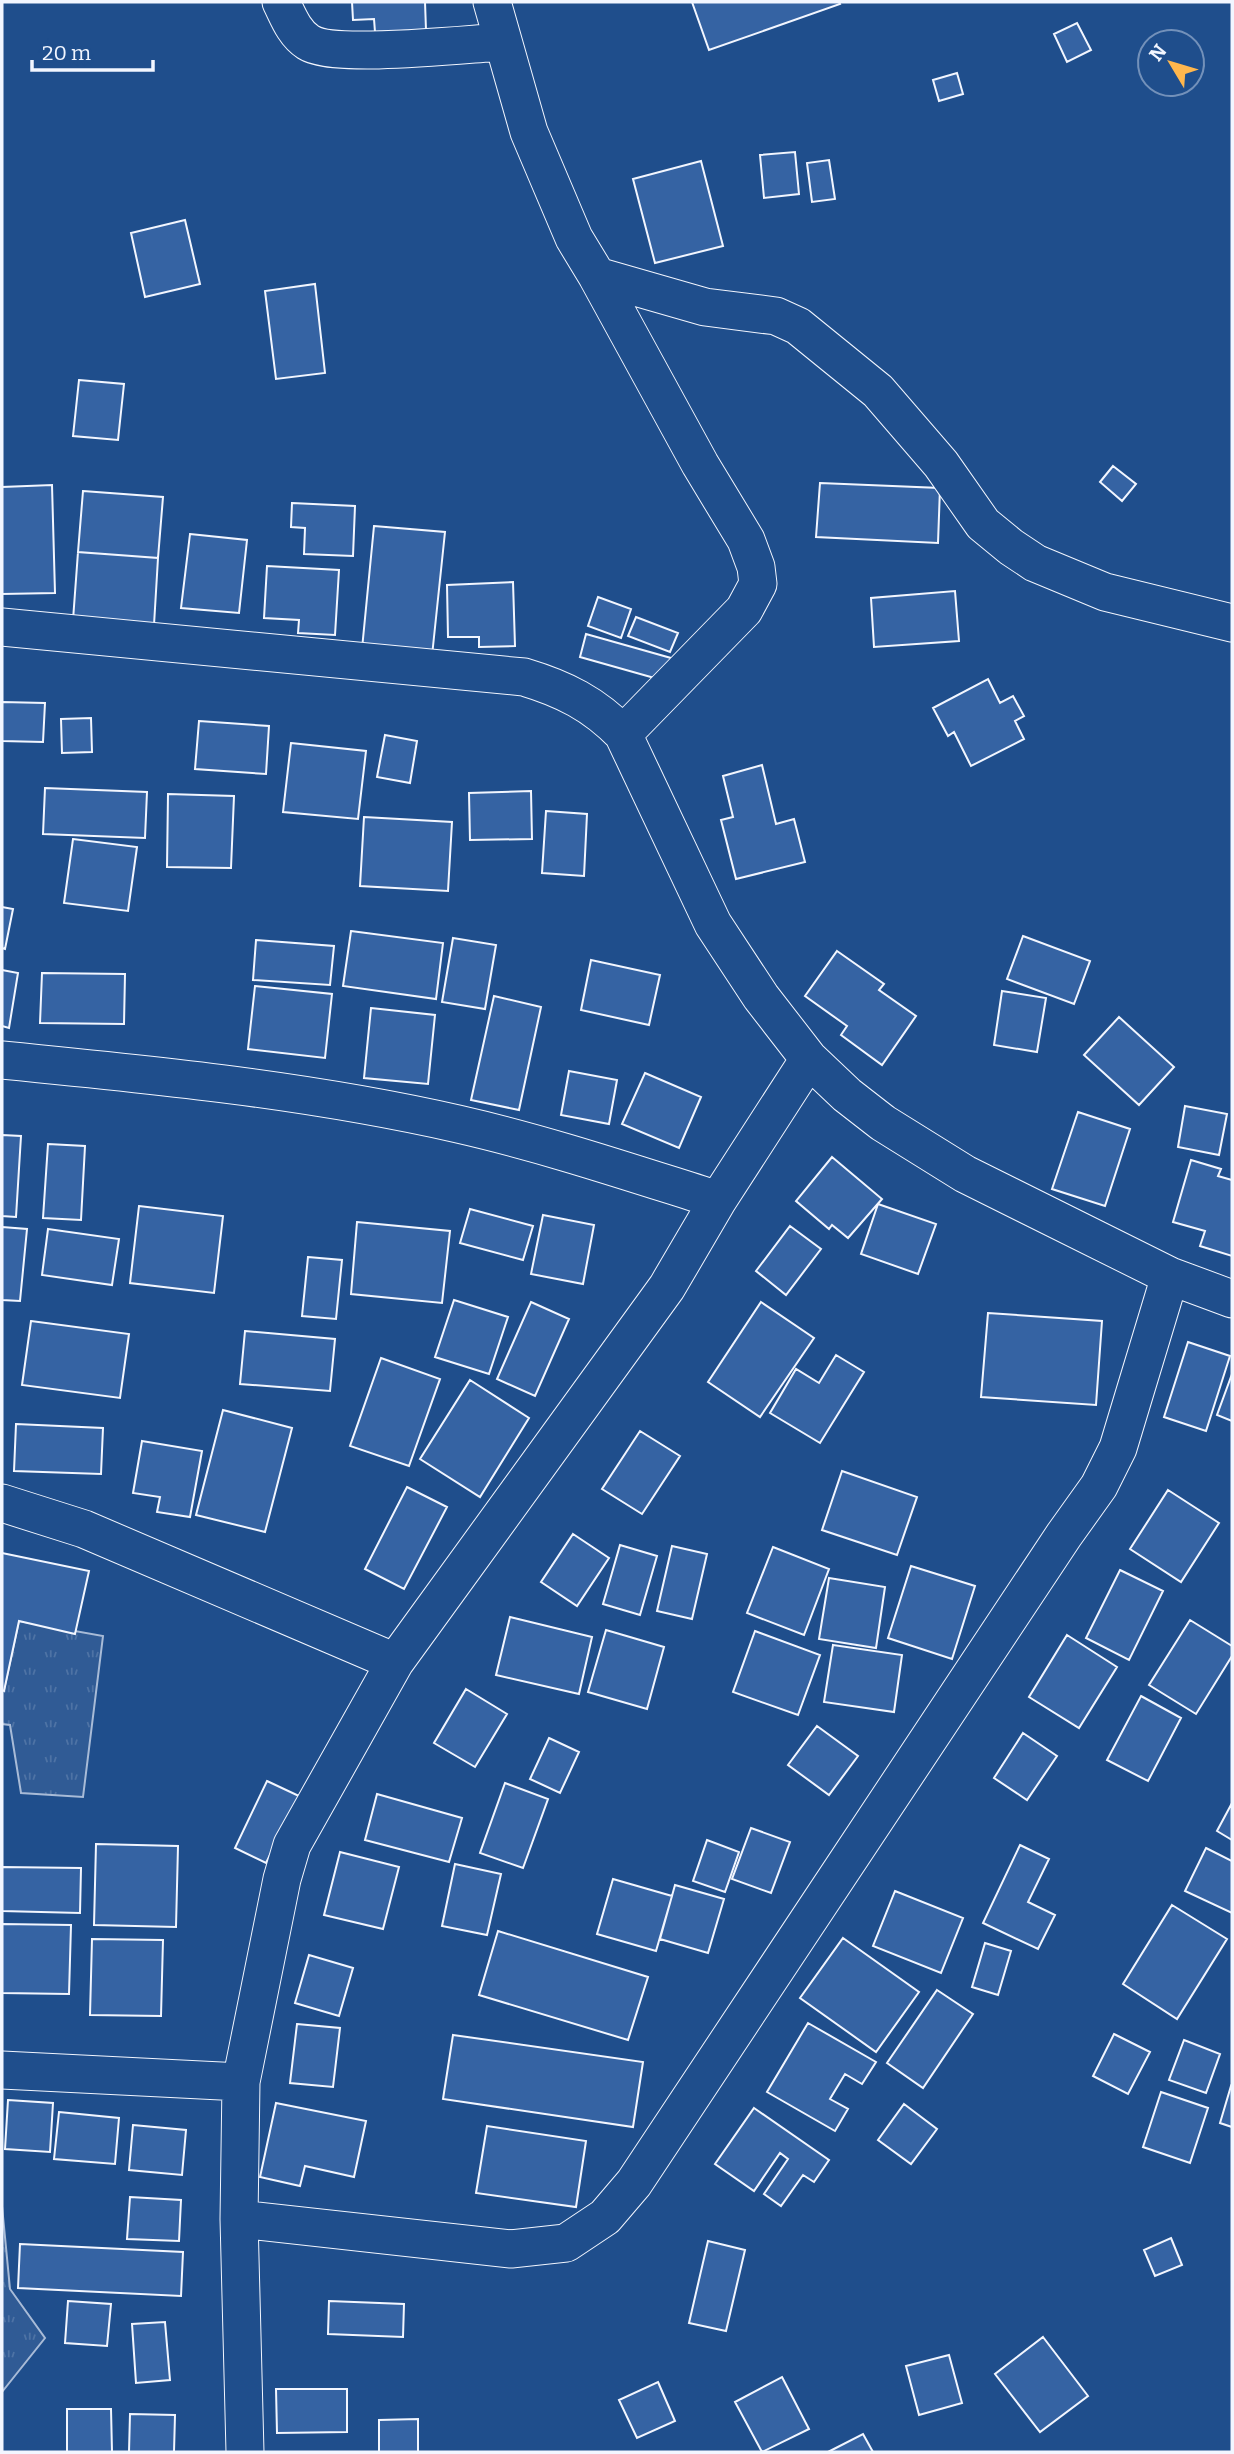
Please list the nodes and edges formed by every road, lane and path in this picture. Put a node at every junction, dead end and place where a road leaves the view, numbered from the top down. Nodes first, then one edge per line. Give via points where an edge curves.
1 (281, 2) edge
2 (492, 2) edge
3 (503, 42) junction
4 (597, 276) junction
5 (1232, 623) edge
6 (2, 627) edge
7 (623, 734) junction
8 (809, 1059) junction
9 (2, 1060) edge
10 (718, 1200) junction
11 (1170, 1276) junction
12 (1232, 1300) edge
13 (2, 1503) edge
14 (395, 1662) junction
15 (2, 2070) edge
16 (241, 2082) junction
17 (239, 2219) junction
18 (245, 2452) edge

1 - 3 street via 296,32 321,48 351,51
2 - 3 street
3 - 4 street via 529,132 574,238
4 - 5 street via 705,307 776,316 798,326 878,391 941,464 983,524 1011,547 1035,563 1105,593
4 - 7 street via 746,540 758,584 744,610
6 - 7 street via 524,677 553,685 603,713
7 - 8 street via 713,924
8 - 10 street
8 - 11 street via 883,1123 965,1174
9 - 10 street via 198,1079 457,1124 550,1147
10 - 14 street via 667,1286
11 - 12 street
11 - 17 street via 1118,1448 1099,1486 635,2183 605,2217 566,2243 511,2249
13 - 14 street via 84,1529
14 - 16 street via 292,1845
15 - 16 street
16 - 17 street
17 - 18 street

